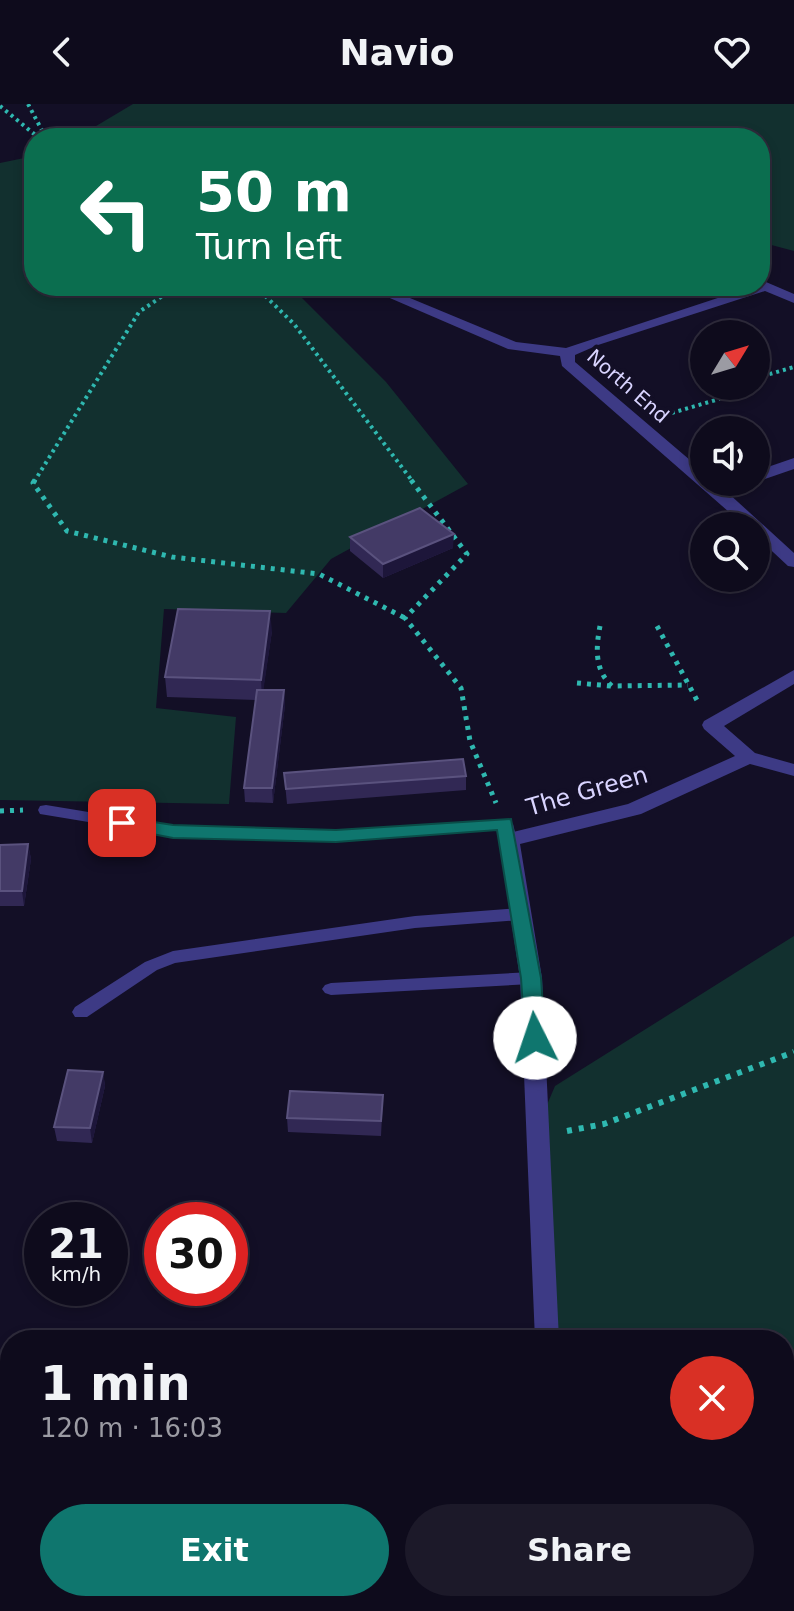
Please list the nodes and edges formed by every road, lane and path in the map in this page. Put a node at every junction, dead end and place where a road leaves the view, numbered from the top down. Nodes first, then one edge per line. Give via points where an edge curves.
1 (28, 104) edge
2 (0, 106) edge
3 (27, 128) edge
4 (41, 128) edge
5 (770, 288) edge
6 (162, 296) edge
7 (265, 296) edge
8 (393, 296) edge
9 (735, 296) edge
10 (794, 299) edge
11 (568, 353) junction
12 (794, 367) edge
13 (770, 374) edge
14 (716, 400) edge
15 (637, 423) junction
16 (794, 463) edge
17 (690, 468) edge
18 (770, 472) edge
19 (722, 496) edge
20 (739, 512) edge
21 (770, 540) edge
22 (794, 562) edge
23 (405, 618) junction
24 (600, 626) dead end
25 (657, 626) dead end
26 (794, 676) edge
27 (577, 683) dead end
28 (688, 685) junction
29 (612, 686) junction
30 (711, 725) junction
31 (748, 757) junction
32 (794, 770) edge
33 (46, 810) dead end
34 (507, 832) junction
35 (521, 914) junction
36 (531, 978) junction
37 (331, 989) dead end
38 (81, 1012) dead end
39 (794, 1052) edge
40 (539, 1136) junction
41 (547, 1330) edge

1 - 4 path
2 - 3 path
5 - 10 street, North End
6 - 23 path via 139,312 33,483 67,531 172,557 319,574
7 - 23 path via 294,324 467,554
8 - 11 street, North End via 513,346
9 - 11 street, North End
11 - 15 street, North End via 567,363
12 - 13 path
14 - 15 path
15 - 17 street, North End
16 - 18 street
19 - 20 street, North End
21 - 22 street, North End
23 - 34 path via 461,688 470,741
24 - 29 path via 595,652
25 - 28 path
26 - 30 street
27 - 29 path
28 - 29 path
28 - 30 path
30 - 31 street
31 - 32 street
31 - 34 street, The Green via 634,809
33 - 34 lane via 173,831 336,836
34 - 35 street, The Green
35 - 36 street, The Green
35 - 38 lane via 401,924 173,957
36 - 37 lane
36 - 40 street, The Green
39 - 40 path via 604,1124
40 - 41 street, The Green

